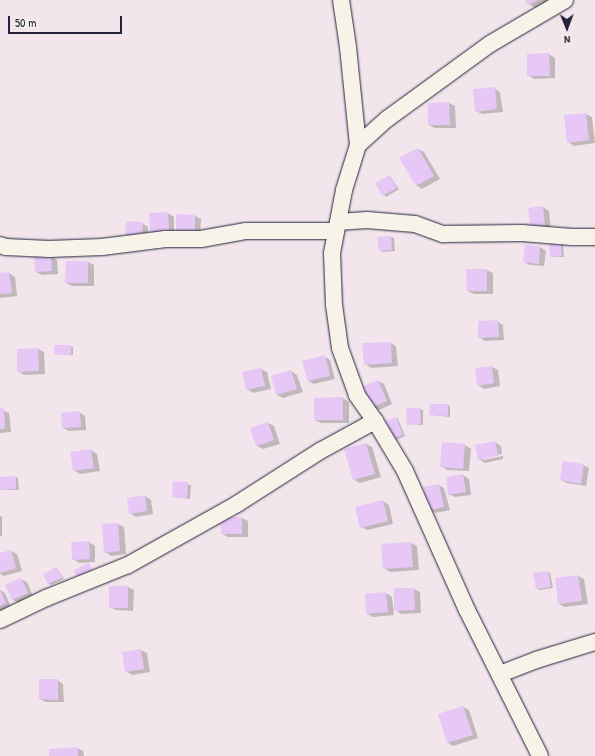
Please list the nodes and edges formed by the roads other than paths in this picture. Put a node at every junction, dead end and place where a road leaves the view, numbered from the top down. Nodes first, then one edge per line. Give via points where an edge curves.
1 (341, 0) edge
2 (565, 0) edge
3 (358, 145) junction
4 (337, 226) junction
5 (595, 237) edge
6 (0, 245) edge
7 (374, 422) junction
8 (0, 620) edge
9 (595, 642) edge
10 (500, 674) junction
11 (540, 756) edge

1 - 3 street
2 - 3 street via 490,44 387,119
3 - 4 street via 344,190
4 - 5 street via 366,220 415,224 443,234 522,233
4 - 6 street via 246,232 201,239 165,239 102,247 49,249
4 - 7 street via 332,253 334,305 340,348 357,395
7 - 8 street via 320,451 237,504 128,565 46,598
7 - 10 street via 405,471 467,610
9 - 10 street
10 - 11 street

